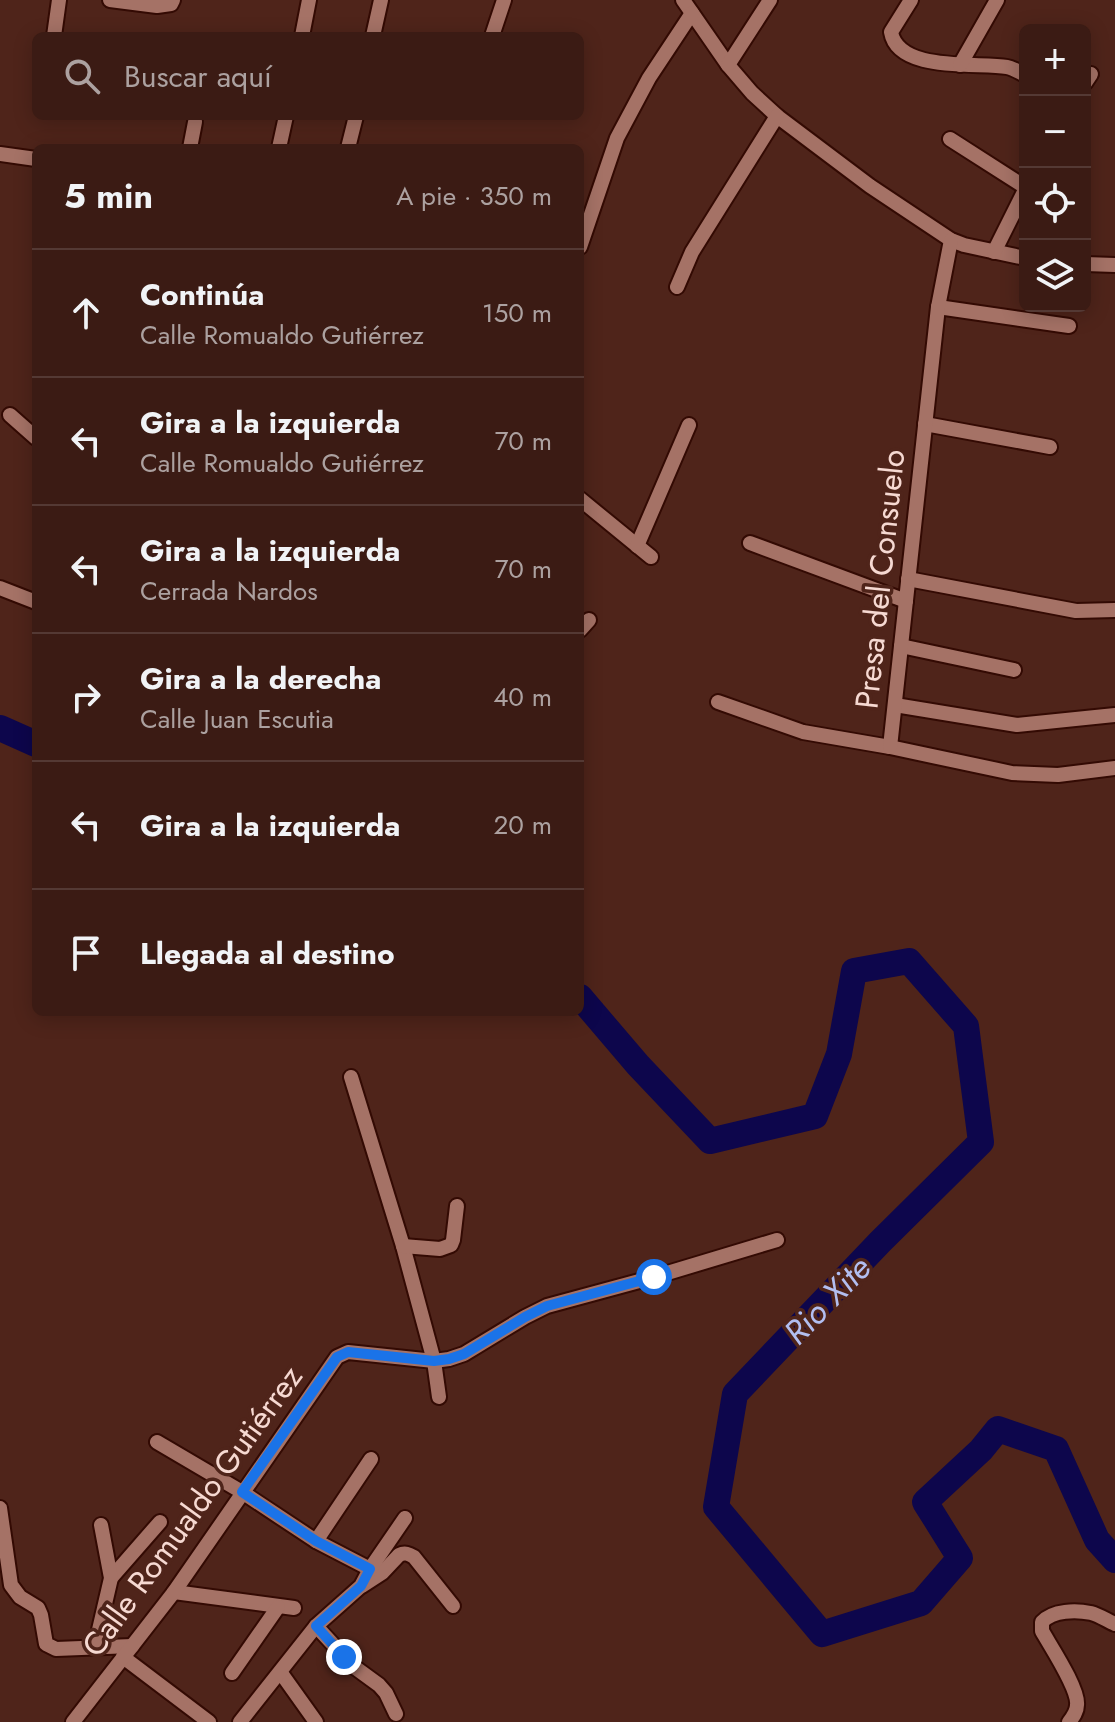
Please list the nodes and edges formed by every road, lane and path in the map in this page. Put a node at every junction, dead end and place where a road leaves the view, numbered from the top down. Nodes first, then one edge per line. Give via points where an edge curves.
1 (59, 0) edge
2 (110, 0) edge
3 (173, 0) edge
4 (309, 0) edge
5 (381, 0) edge
6 (504, 0) edge
7 (683, 0) edge
8 (770, 0) edge
9 (911, 0) edge
10 (997, 0) edge
11 (692, 13) junction
12 (55, 32) edge
13 (303, 32) edge
14 (374, 32) edge
15 (493, 32) edge
16 (728, 65) junction
17 (960, 65) junction
18 (1019, 72) edge
19 (777, 116) junction
20 (285, 120) edge
21 (355, 120) edge
22 (195, 122) dead end
23 (950, 139) dead end
24 (191, 144) edge
25 (280, 144) edge
26 (349, 144) edge
27 (0, 154) edge
28 (32, 158) edge
29 (1019, 184) edge
30 (1019, 200) edge
31 (584, 235) edge
32 (951, 240) junction
33 (994, 252) junction
34 (1019, 257) edge
35 (1091, 264) edge
36 (1115, 265) edge
37 (677, 287) dead end
38 (938, 307) junction
39 (1069, 326) dead end
40 (10, 415) dead end
41 (925, 424) junction
42 (689, 425) dead end
43 (32, 434) edge
44 (1050, 447) dead end
45 (584, 502) edge
46 (750, 543) dead end
47 (637, 546) junction
48 (651, 557) dead end
49 (908, 579) junction
50 (0, 588) edge
51 (32, 600) edge
52 (906, 601) junction
53 (1115, 610) edge
54 (901, 646) junction
55 (1014, 670) dead end
56 (718, 702) dead end
57 (895, 705) junction
58 (1115, 715) edge
59 (890, 747) junction
60 (1115, 768) edge
61 (351, 1077) dead end
62 (457, 1206) dead end
63 (777, 1240) dead end
64 (403, 1246) junction
65 (434, 1361) junction
66 (439, 1397) dead end
67 (157, 1442) dead end
68 (371, 1459) dead end
69 (242, 1492) junction
70 (0, 1508) edge
71 (405, 1518) dead end
72 (160, 1522) dead end
73 (101, 1525) dead end
74 (316, 1541) junction
75 (370, 1569) junction
76 (111, 1578) junction
77 (361, 1586) junction
78 (174, 1592) junction
79 (453, 1606) dead end
80 (278, 1607) junction
81 (294, 1608) dead end
82 (1115, 1624) edge
83 (316, 1626) junction
84 (95, 1647) junction
85 (127, 1651) junction
86 (232, 1673) dead end
87 (281, 1673) junction
88 (396, 1714) dead end
89 (73, 1722) edge
90 (209, 1722) edge
91 (240, 1722) edge
92 (316, 1722) edge
93 (1069, 1722) edge

1 - 12 street
2 - 3 street via 157,6
4 - 13 street
5 - 14 street
6 - 15 street
7 - 11 street
8 - 16 street
9 - 17 street via 891,32 899,49 925,61
10 - 17 street
11 - 16 street
11 - 31 street via 617,138
16 - 19 street
17 - 18 street
19 - 32 street
19 - 37 street via 692,252
20 - 25 street
21 - 26 street
22 - 24 street
23 - 29 street
27 - 28 street
30 - 33 street
32 - 33 street
32 - 38 street, Presa del Consuelo
33 - 34 street
35 - 36 street
38 - 39 street
38 - 41 street, Presa del Consuelo
40 - 43 street
41 - 44 street
41 - 49 street, Presa del Consuelo
42 - 47 street
45 - 47 street
46 - 52 street
47 - 48 street
49 - 52 street, Presa del Consuelo
49 - 53 street via 1076,611
50 - 51 street
52 - 54 street, Presa del Consuelo
54 - 55 street
54 - 57 street, Presa del Consuelo
56 - 59 street, Presa del Consuelo via 803,732
57 - 58 street via 1017,725
57 - 59 street, Presa del Consuelo
59 - 60 street via 1012,773 1058,775
61 - 64 street
62 - 64 street via 451,1245
63 - 65 street, Calle Romualdo Gutiérrez via 557,1303 464,1354
64 - 65 street
65 - 66 street
65 - 69 street, Calle Romualdo Gutiérrez via 348,1352 337,1357
67 - 69 street
68 - 74 street
69 - 74 street
69 - 78 street, Calle Romualdo Gutiérrez
70 - 84 street via 11,1585 38,1608 46,1644 56,1649
71 - 75 street
72 - 76 street
73 - 76 street
74 - 75 street
75 - 77 street
76 - 84 street
77 - 79 street via 399,1555 409,1554
77 - 83 street
78 - 80 street
78 - 85 street, Calle Romualdo Gutiérrez
80 - 81 street
80 - 86 street
82 - 93 street via 1093,1613 1063,1612 1042,1622 1077,1699
83 - 87 street
83 - 88 street via 379,1685
84 - 85 street
85 - 89 street, Calle Romualdo Gutiérrez
85 - 90 street
87 - 91 street
87 - 92 street

